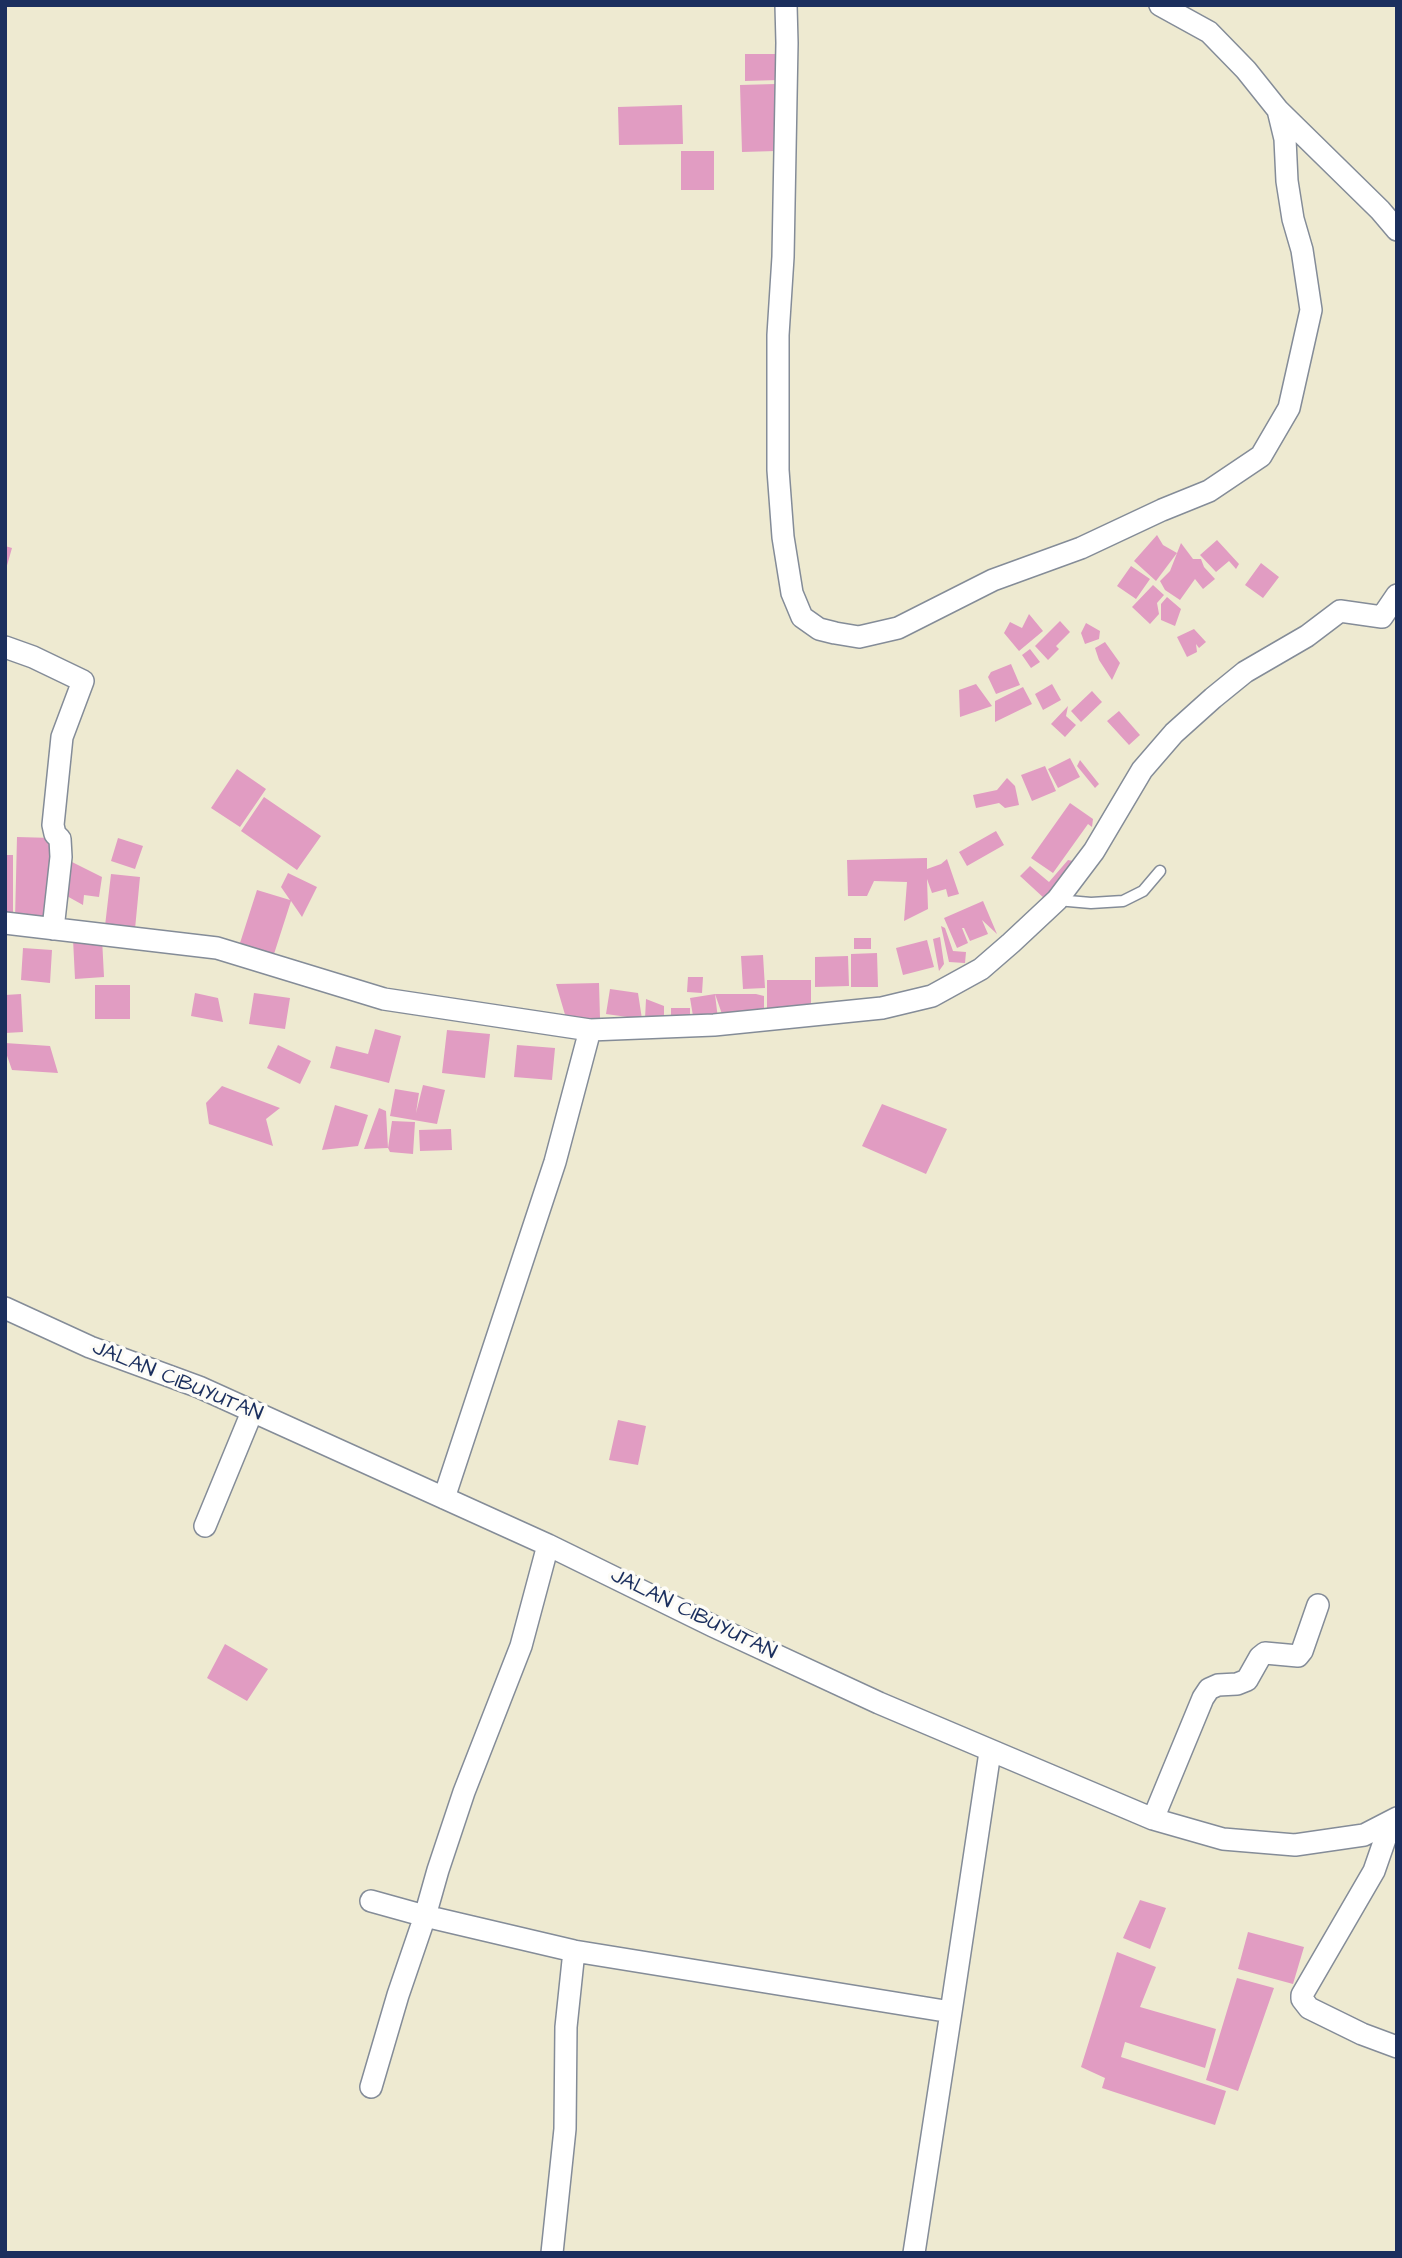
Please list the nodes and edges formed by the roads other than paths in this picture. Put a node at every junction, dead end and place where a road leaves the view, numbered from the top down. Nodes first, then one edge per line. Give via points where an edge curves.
1 (786, 5) edge
2 (1160, 5) edge
3 (1278, 110) junction
4 (1397, 230) edge
5 (1397, 595) edge
6 (5, 646) edge
7 (1160, 871) dead end
8 (1057, 900) junction
9 (5, 923) edge
10 (53, 929) junction
11 (590, 1030) junction
12 (5, 1308) edge
13 (252, 1412) junction
14 (444, 1499) junction
15 (205, 1526) dead end
16 (548, 1545) junction
17 (1318, 1605) dead end
18 (990, 1752) junction
19 (1153, 1819) junction
20 (1394, 1820) edge
21 (371, 1901) dead end
22 (425, 1916) junction
23 (574, 1951) junction
24 (951, 2012) junction
25 (1397, 2047) edge
26 (371, 2087) dead end
27 (552, 2253) edge
28 (915, 2253) edge

1 - 3 street via 778,335 783,537 792,593 802,617 835,633 859,637 898,628 993,580 1081,548 1209,491 1261,456 1289,408 1311,310
2 - 3 street via 1209,32
3 - 4 street
5 - 8 street via 1382,617 1340,611 1213,698 1142,770 1094,851
6 - 10 street via 83,681 62,737 53,825 61,857
7 - 8 lane via 1143,891 1123,901
8 - 11 street via 981,969 932,996 882,1008 802,1017
9 - 10 street
10 - 11 street via 217,948 384,999
11 - 14 street via 555,1162
12 - 13 street, JALAN CIBUYUTAN via 90,1348 199,1387
13 - 14 street, JALAN CIBUYUTAN
13 - 15 street
14 - 16 street, JALAN CIBUYUTAN
16 - 18 street, JALAN CIBUYUTAN
16 - 22 street via 521,1646 464,1793
17 - 19 street via 1297,1656 1265,1653 1247,1680 1209,1689
18 - 19 street, JALAN CIBUYUTAN
18 - 24 street
19 - 20 street, JALAN CIBUYUTAN via 1223,1839 1296,1845 1364,1835
20 - 25 street via 1374,1871 1302,1999 1309,2008
21 - 22 street
22 - 23 street
22 - 26 street
23 - 24 street
23 - 27 street via 566,2027 565,2129
24 - 28 street

